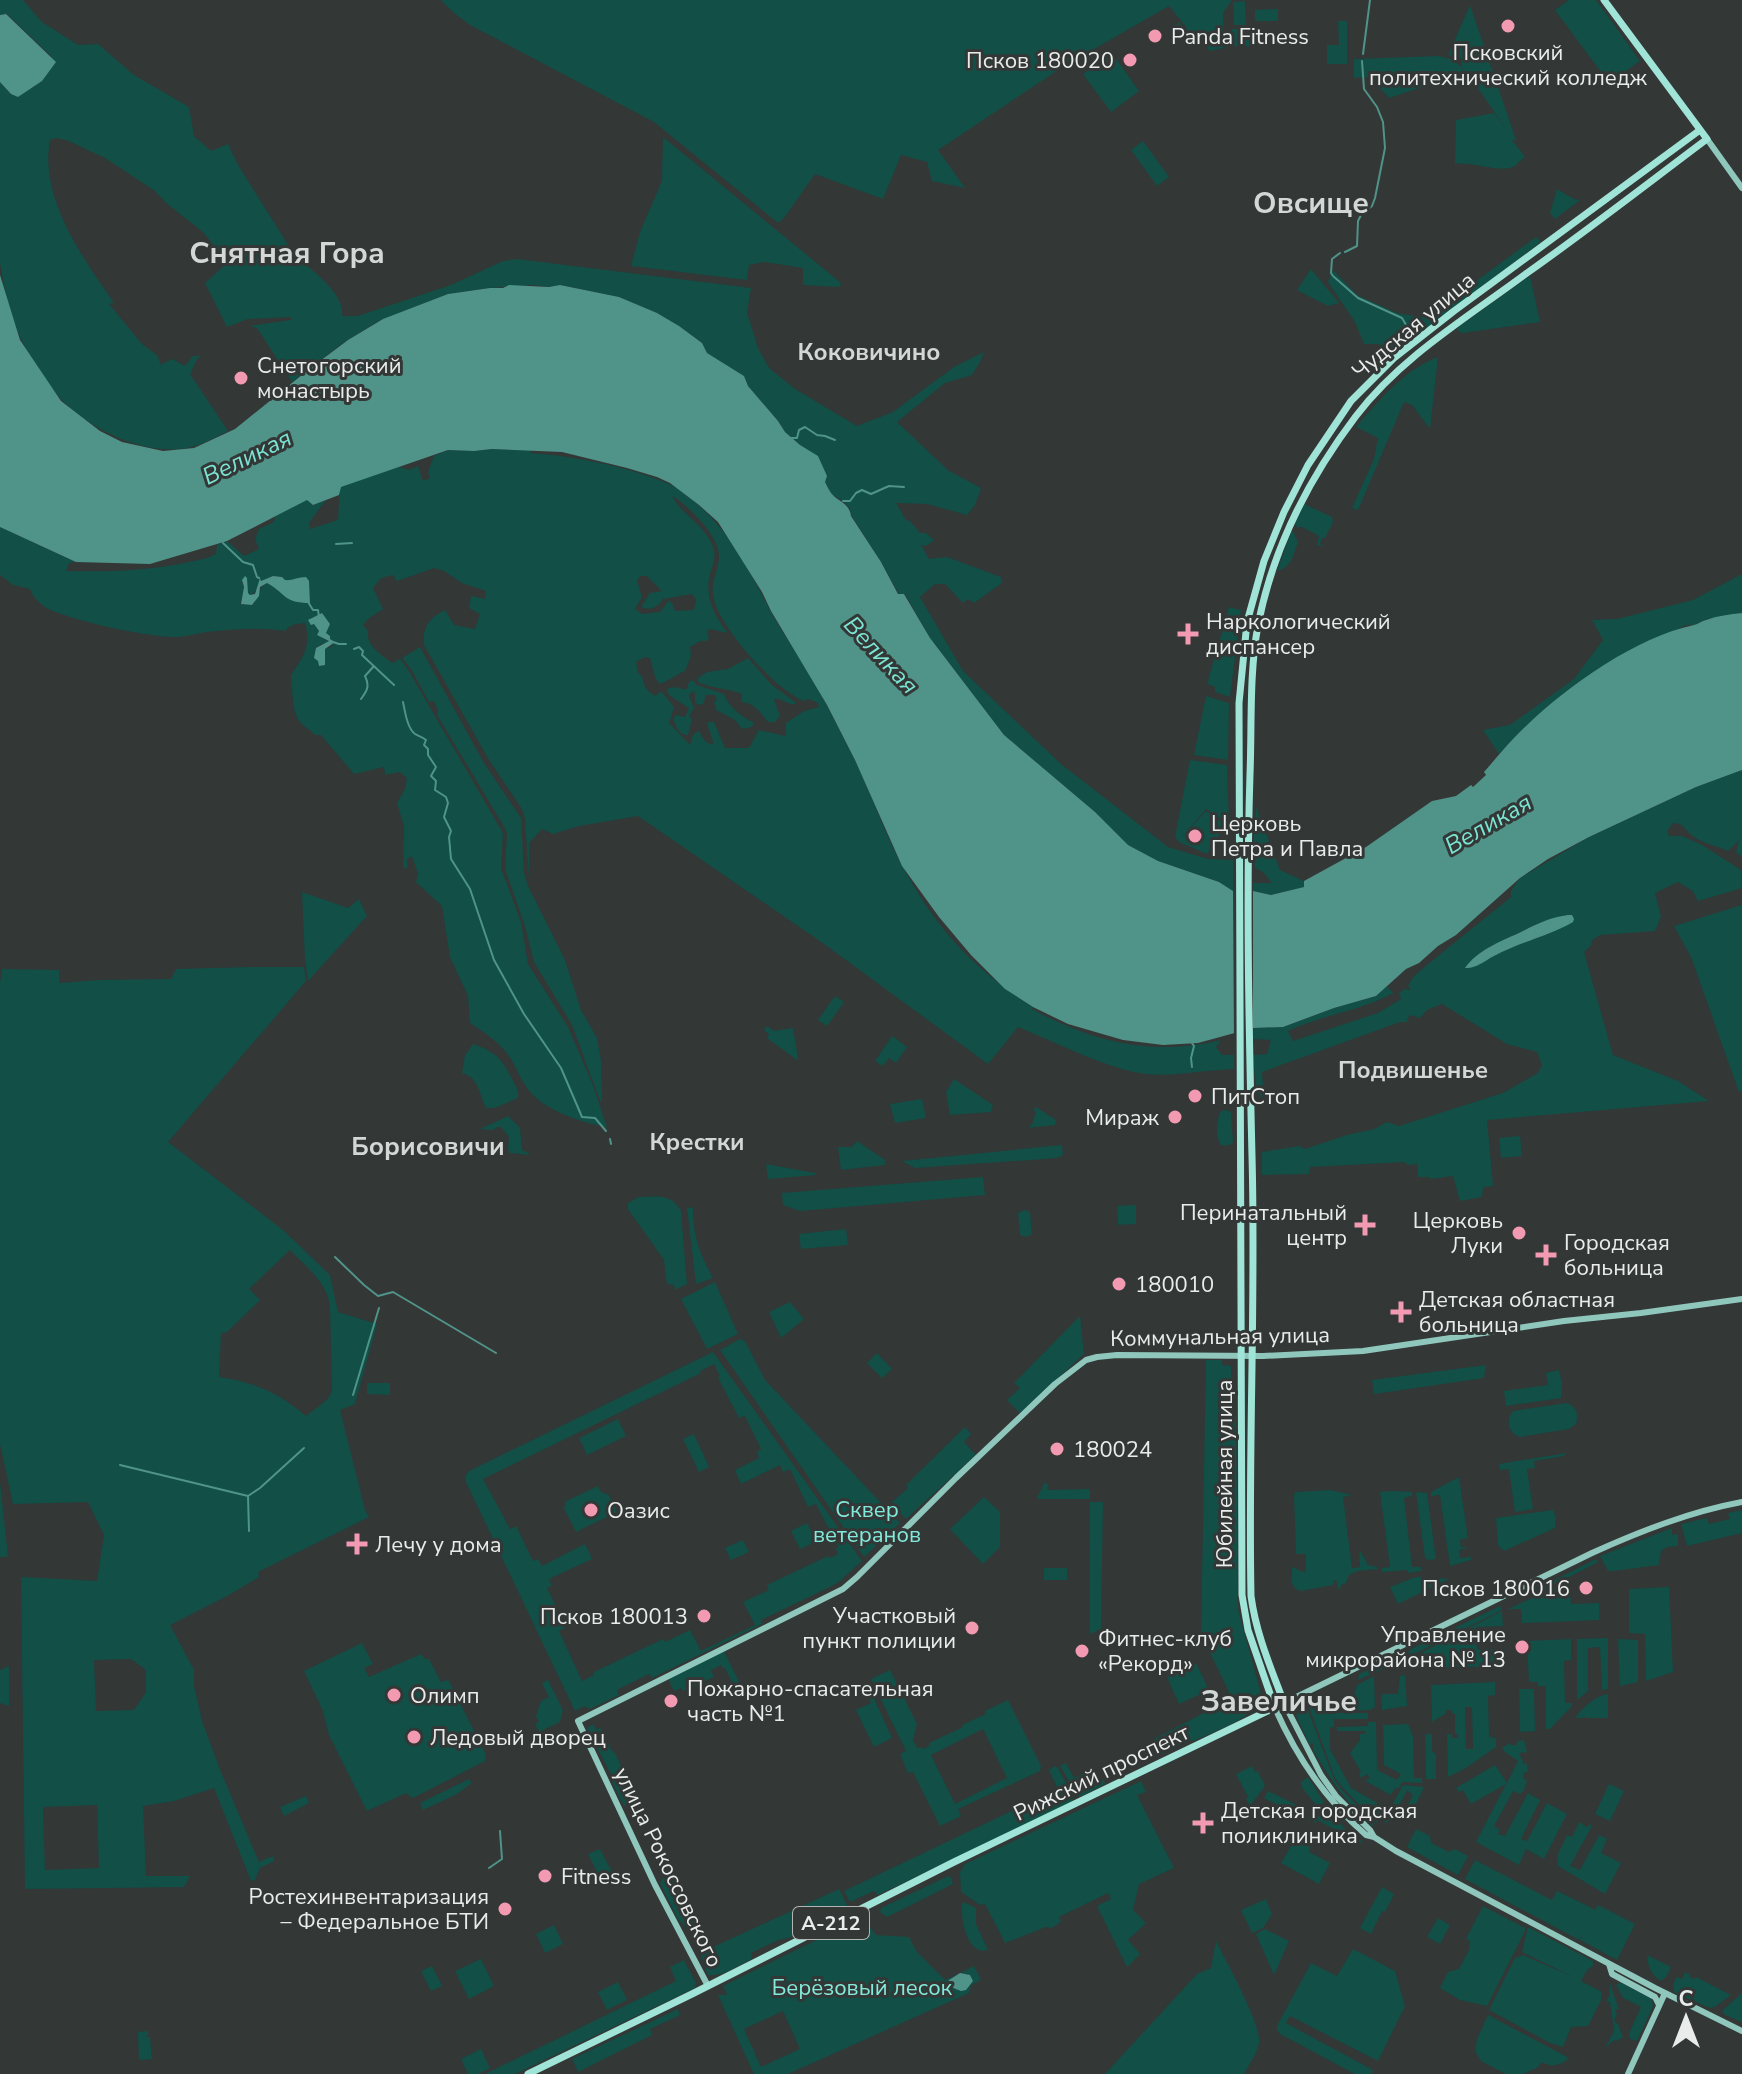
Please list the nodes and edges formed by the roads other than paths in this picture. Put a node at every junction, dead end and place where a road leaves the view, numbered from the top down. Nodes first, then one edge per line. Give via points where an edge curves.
1 (1604, 0) edge
2 (1700, 130) junction
3 (1707, 139) junction
4 (1742, 188) edge
5 (1522, 260) junction
6 (1509, 270) junction
7 (1533, 270) junction
8 (1517, 281) junction
9 (1245, 639) junction
10 (1256, 641) junction
11 (1242, 664) junction
12 (1253, 666) junction
13 (1243, 866) junction
14 (1742, 1299) edge
15 (1242, 1355) junction
16 (1252, 1356) junction
17 (1742, 1502) edge
18 (1284, 1703) junction
19 (1275, 1708) junction
20 (578, 1721) joint
21 (1374, 1837) junction
22 (1609, 1964) junction
23 (708, 1986) junction
24 (1665, 1993) junction
25 (1659, 2006) junction
26 (1742, 2031) edge
27 (528, 2074) edge
28 (1628, 2074) edge

1 - 2 highway
2 - 3 highway
2 - 5 highway, Чудская улица
3 - 4 main road
3 - 7 highway, Чудская улица
5 - 6 highway, Чудская улица
5 - 7 highway via 1527,271
6 - 8 highway
6 - 9 highway, Чудская улица via 1394,358 1342,413 1284,512 1264,561
7 - 8 highway, Чудская улица
8 - 10 highway, Чудская улица via 1397,370 1353,420 1294,516 1274,564
9 - 10 highway
9 - 11 highway, Чудская улица
10 - 12 highway, Чудская улица
11 - 12 highway
11 - 13 highway, Чудская улица
12 - 13 highway, Чудская улица
13 - 15 highway, Юбилейная улица
13 - 16 highway, Юбилейная улица
14 - 16 main road, Коммунальная улица via 1363,1351
15 - 16 main road, Коммунальная улица
15 - 19 highway, Юбилейная улица via 1242,1595 1248,1630
15 - 20 main road, Коммунальная улица via 1117,1355 1084,1361 843,1589
16 - 18 highway, Юбилейная улица via 1251,1596 1260,1639
17 - 18 main road, Рижский проспект via 1627,1537
18 - 19 highway, Рижский проспект
18 - 21 main road, Юбилейная улица via 1321,1775
19 - 21 main road, Юбилейная улица via 1330,1800
19 - 23 highway, Рижский проспект / А-212
20 - 23 main road, улица Рокоссовского
21 - 22 main road, Юбилейная улица
22 - 24 main road, Юбилейная улица
22 - 25 main road via 1612,1974 1655,1997
23 - 27 highway, Рижский проспект / А-212
24 - 25 main road
24 - 26 main road, Юбилейная улица
25 - 28 main road

